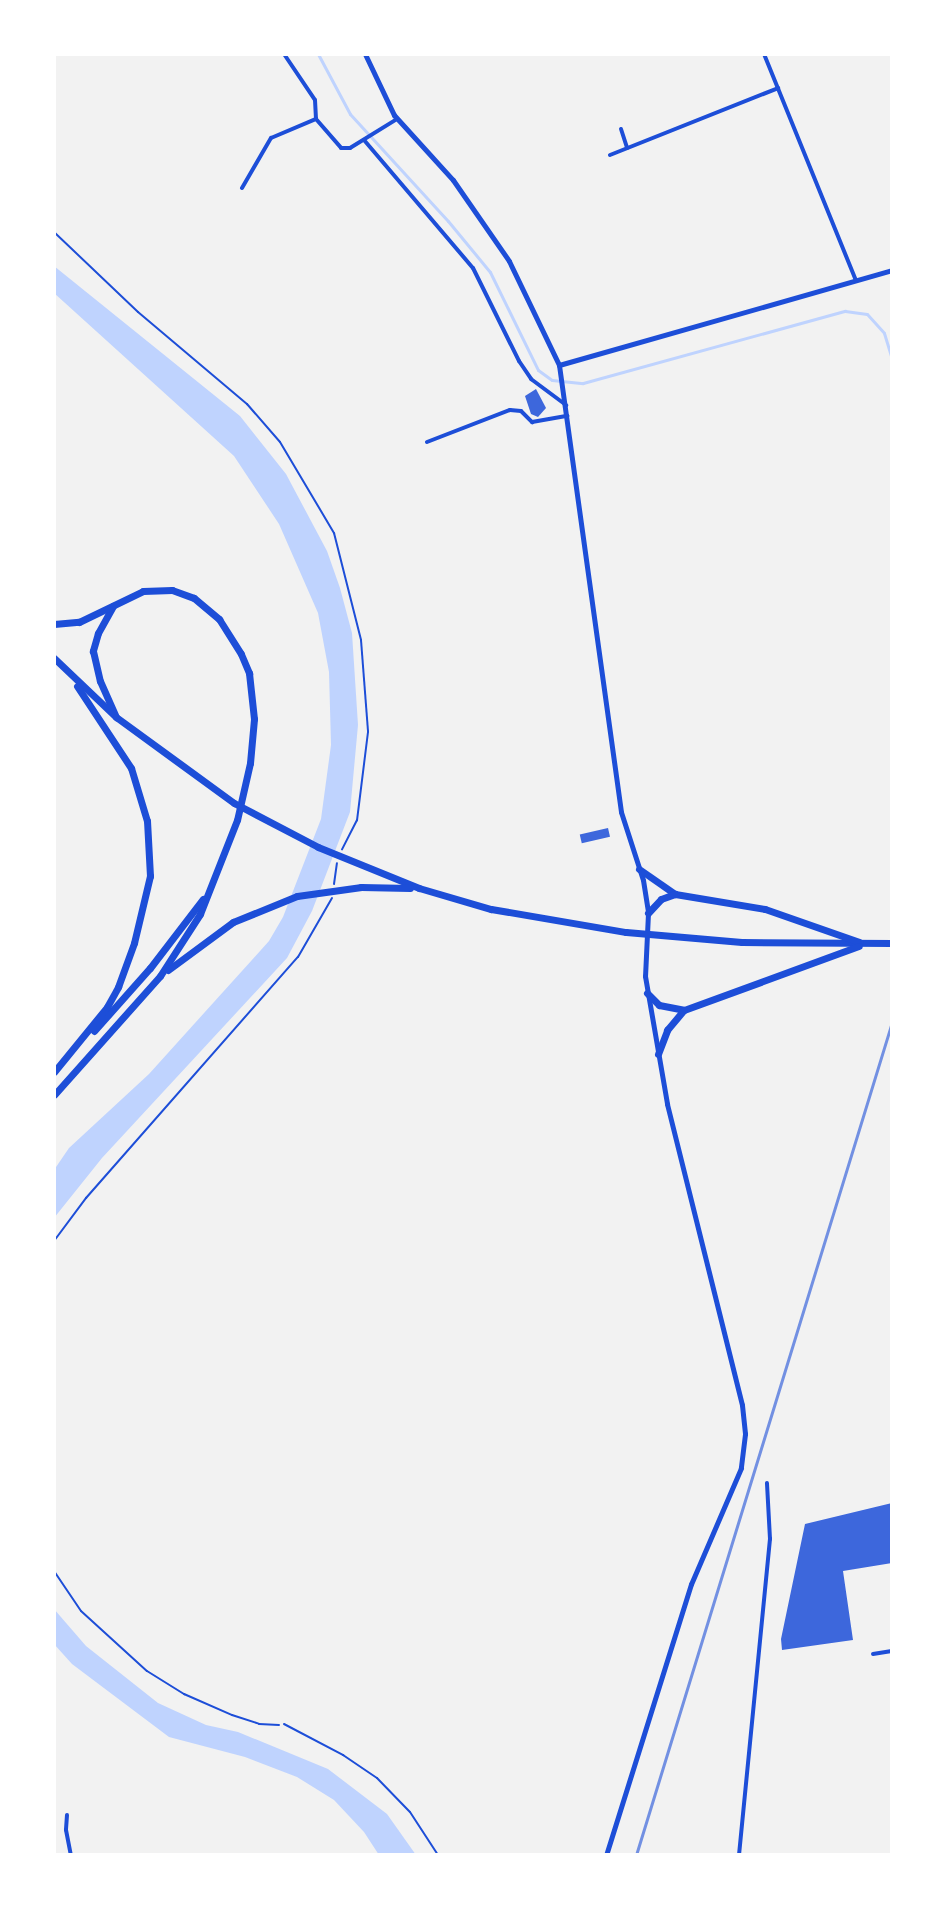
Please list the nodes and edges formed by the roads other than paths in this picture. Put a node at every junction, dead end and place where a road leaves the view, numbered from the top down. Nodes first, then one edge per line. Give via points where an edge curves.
1 (284, 54) edge
2 (365, 54) edge
3 (764, 54) edge
4 (778, 88) junction
5 (316, 119) junction
6 (397, 119) junction
7 (621, 129) dead end
8 (364, 140) junction
9 (627, 148) junction
10 (610, 155) dead end
11 (242, 188) dead end
12 (892, 270) edge
13 (856, 281) junction
14 (559, 365) junction
15 (566, 405) junction
16 (567, 416) junction
17 (427, 442) dead end
18 (113, 606) junction
19 (54, 624) edge
20 (54, 658) edge
21 (66, 672) junction
22 (116, 717) junction
23 (639, 869) junction
24 (419, 888) junction
25 (206, 894) junction
26 (675, 894) junction
27 (648, 913) junction
28 (892, 943) edge
29 (865, 944) junction
30 (160, 976) junction
31 (647, 993) junction
32 (684, 1010) junction
33 (74, 1049) junction
34 (658, 1054) junction
35 (54, 1072) edge
36 (54, 1095) edge
37 (767, 1483) dead end
38 (892, 1651) edge
39 (873, 1654) dead end
40 (284, 1724) road end
41 (67, 1815) dead end
42 (71, 1855) edge
43 (438, 1855) edge
44 (606, 1855) edge
45 (739, 1855) edge

1 - 5 street via 315,100
2 - 6 street
3 - 4 street
4 - 9 street
4 - 13 street
5 - 8 street via 341,148
5 - 11 street via 271,138
6 - 8 street
6 - 14 street via 453,180 493,237
7 - 9 street
8 - 15 street via 473,268 531,379
9 - 10 street
12 - 13 street
13 - 14 street
14 - 15 street
15 - 16 street
16 - 17 street via 532,422 521,411 510,410
16 - 23 street via 621,812
18 - 19 main road via 79,622
18 - 22 main road via 93,651
18 - 25 main road via 143,591 172,590 194,598 219,619 249,673 254,719 250,763 237,820
20 - 21 main road
21 - 22 main road
21 - 33 main road via 131,768 150,847 145,907 125,969 107,1007
22 - 24 main road via 205,785 287,833
23 - 26 main road
23 - 27 street
24 - 29 main road via 491,909 626,932
24 - 30 main road via 361,887 297,896 211,936
25 - 30 main road via 200,914
25 - 33 main road via 150,968
26 - 27 main road
26 - 29 main road via 765,909
27 - 31 street via 643,961
28 - 29 main road
29 - 32 main road
30 - 36 main road
31 - 32 main road via 659,1005
31 - 34 street
32 - 34 main road via 667,1030
33 - 35 main road
34 - 44 street via 745,1434 741,1468 691,1584
37 - 45 street via 770,1539
38 - 39 street
40 - 43 lane via 377,1778 410,1812
41 - 42 street

